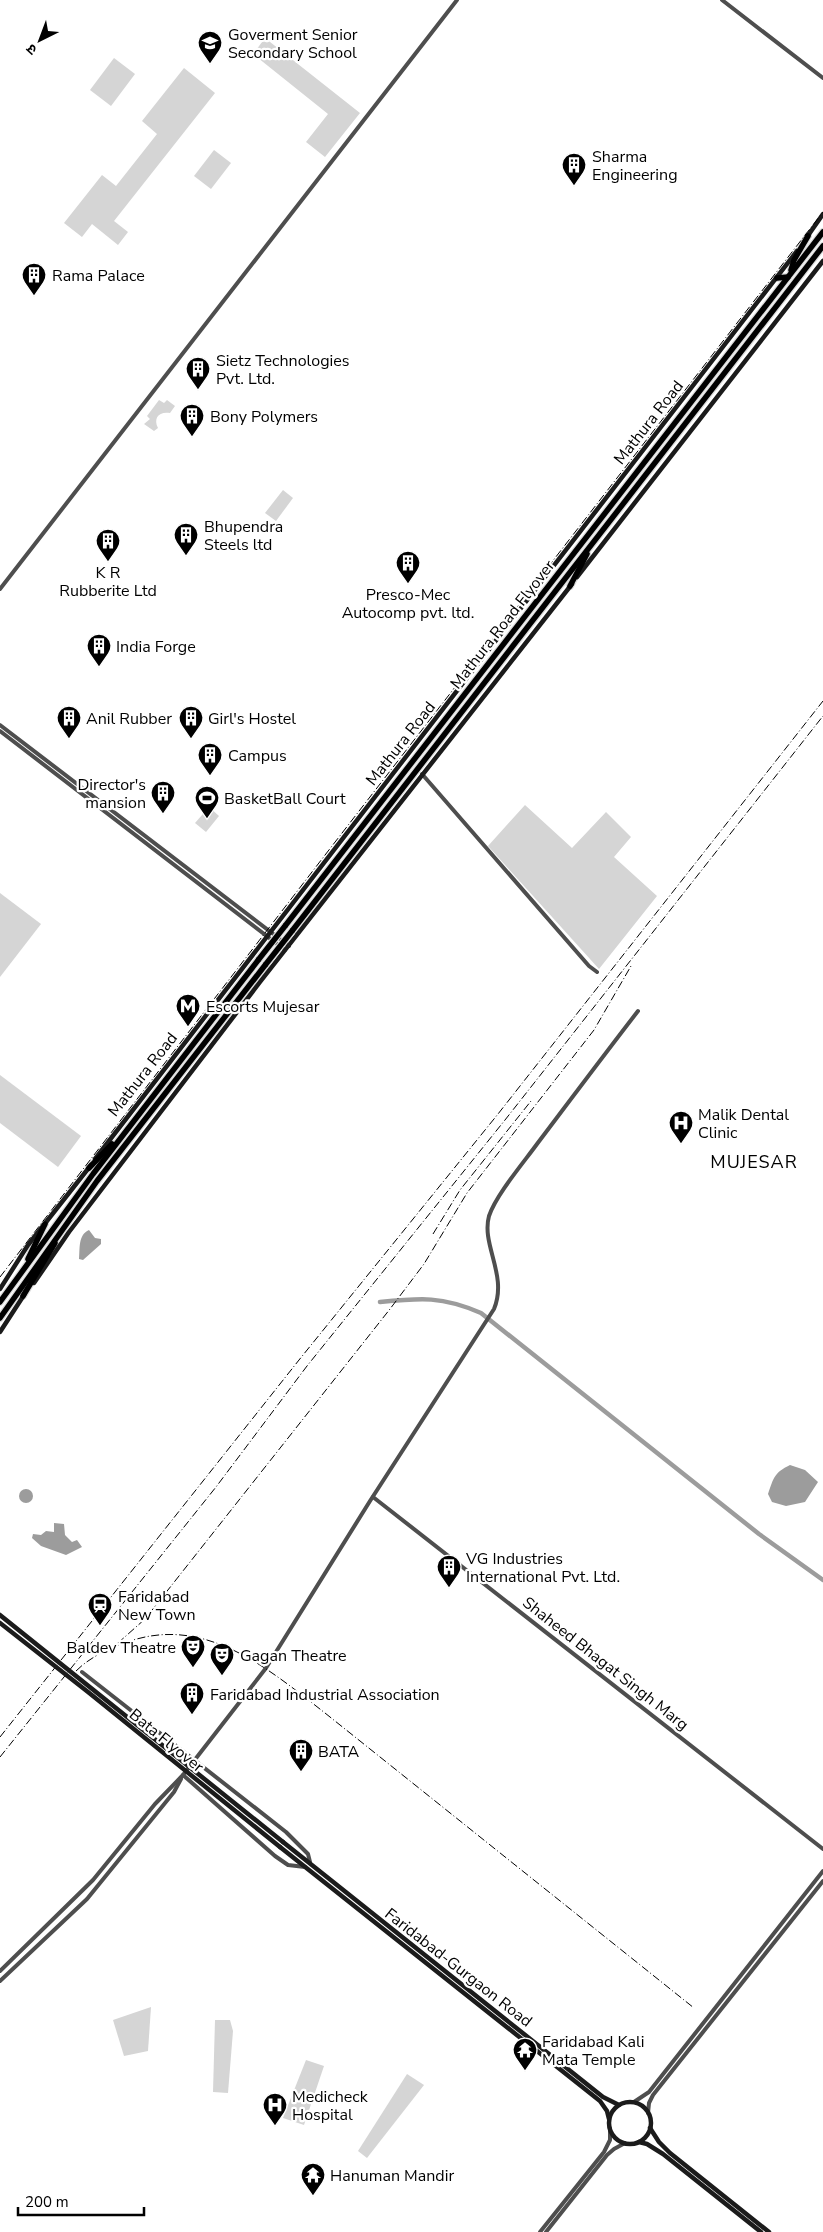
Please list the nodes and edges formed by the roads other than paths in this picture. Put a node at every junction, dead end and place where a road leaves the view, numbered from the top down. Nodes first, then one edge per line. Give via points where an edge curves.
1 (457, 0) edge
2 (722, 0) edge
3 (823, 78) edge
4 (823, 214) edge
5 (823, 232) edge
6 (808, 236) junction
7 (823, 246) edge
8 (823, 261) edge
9 (789, 276) junction
10 (776, 278) junction
11 (592, 544) junction
12 (570, 586) junction
13 (0, 589) edge
14 (0, 725) edge
15 (0, 731) edge
16 (422, 774) junction
17 (270, 934) junction
18 (287, 948) junction
19 (597, 972) dead end
20 (638, 1011) dead end
21 (127, 1130) junction
22 (89, 1168) junction
23 (45, 1224) junction
24 (60, 1232) junction
25 (23, 1270) junction
26 (0, 1289) edge
27 (23, 1296) junction
28 (0, 1302) edge
29 (0, 1318) edge
30 (0, 1332) edge
31 (373, 1497) junction
32 (0, 1615) edge
33 (0, 1623) edge
34 (82, 1672) dead end
35 (194, 1761) junction
36 (183, 1775) junction
37 (823, 1849) edge
38 (310, 1862) junction
39 (306, 1868) junction
40 (823, 1871) edge
41 (318, 1877) joint
42 (823, 1881) edge
43 (0, 1971) edge
44 (0, 1982) edge
45 (634, 2102) junction
46 (619, 2105) junction
47 (648, 2113) junction
48 (609, 2118) junction
49 (610, 2128) junction
50 (650, 2128) junction
51 (639, 2142) junction
52 (625, 2143) junction
53 (540, 2232) edge
54 (546, 2232) edge
55 (761, 2232) edge
56 (769, 2232) edge

1 - 13 street
2 - 3 street
4 - 6 main road, Mathura Road
5 - 9 highway
6 - 9 highway
6 - 10 main road, Mathura Road
7 - 11 highway, Mathura Road
8 - 12 main road
9 - 10 highway
9 - 21 highway, Mathura Road Flyover, bridge
10 - 17 main road, Mathura Road
11 - 12 highway
11 - 24 highway, Mathura Road Flyover, bridge
12 - 16 main road
14 - 17 street
15 - 17 street
16 - 18 main road
16 - 19 street
17 - 18 street
17 - 22 main road, Mathura Road
18 - 27 main road
20 - 31 street via 491,1211 488,1232 499,1282 498,1300
21 - 22 highway
21 - 25 highway, Mathura Road
22 - 23 main road, Mathura Road
23 - 25 highway
23 - 26 main road, Mathura Road
24 - 27 highway
24 - 29 highway, Mathura Road Flyover
25 - 28 highway
27 - 30 main road
31 - 35 street via 266,1668
31 - 37 street, Shaheed Bhagat Singh Marg
32 - 38 main road, Bata Flyover, bridge
33 - 39 main road, Bata Flyover, bridge
34 - 35 street
35 - 36 street
35 - 38 street via 297,1842 308,1854
36 - 39 street via 275,1856 288,1865
36 - 43 street via 154,1804 81,1894
36 - 44 street via 174,1792 87,1899
38 - 46 main road, Faridabad-Gurgaon Road via 603,2097
39 - 41 main road, Bata Flyover
40 - 45 street via 649,2092
41 - 48 main road, Faridabad-Gurgaon Road via 600,2101
42 - 47 street via 653,2095
45 - 46 main road
45 - 47 main road
46 - 48 main road
47 - 50 main road
48 - 49 main road
49 - 52 main road via 618,2140
49 - 53 street via 610,2140 604,2152
50 - 51 main road
50 - 56 main road via 670,2153
51 - 52 main road
51 - 55 main road via 663,2154
52 - 54 street via 608,2155

